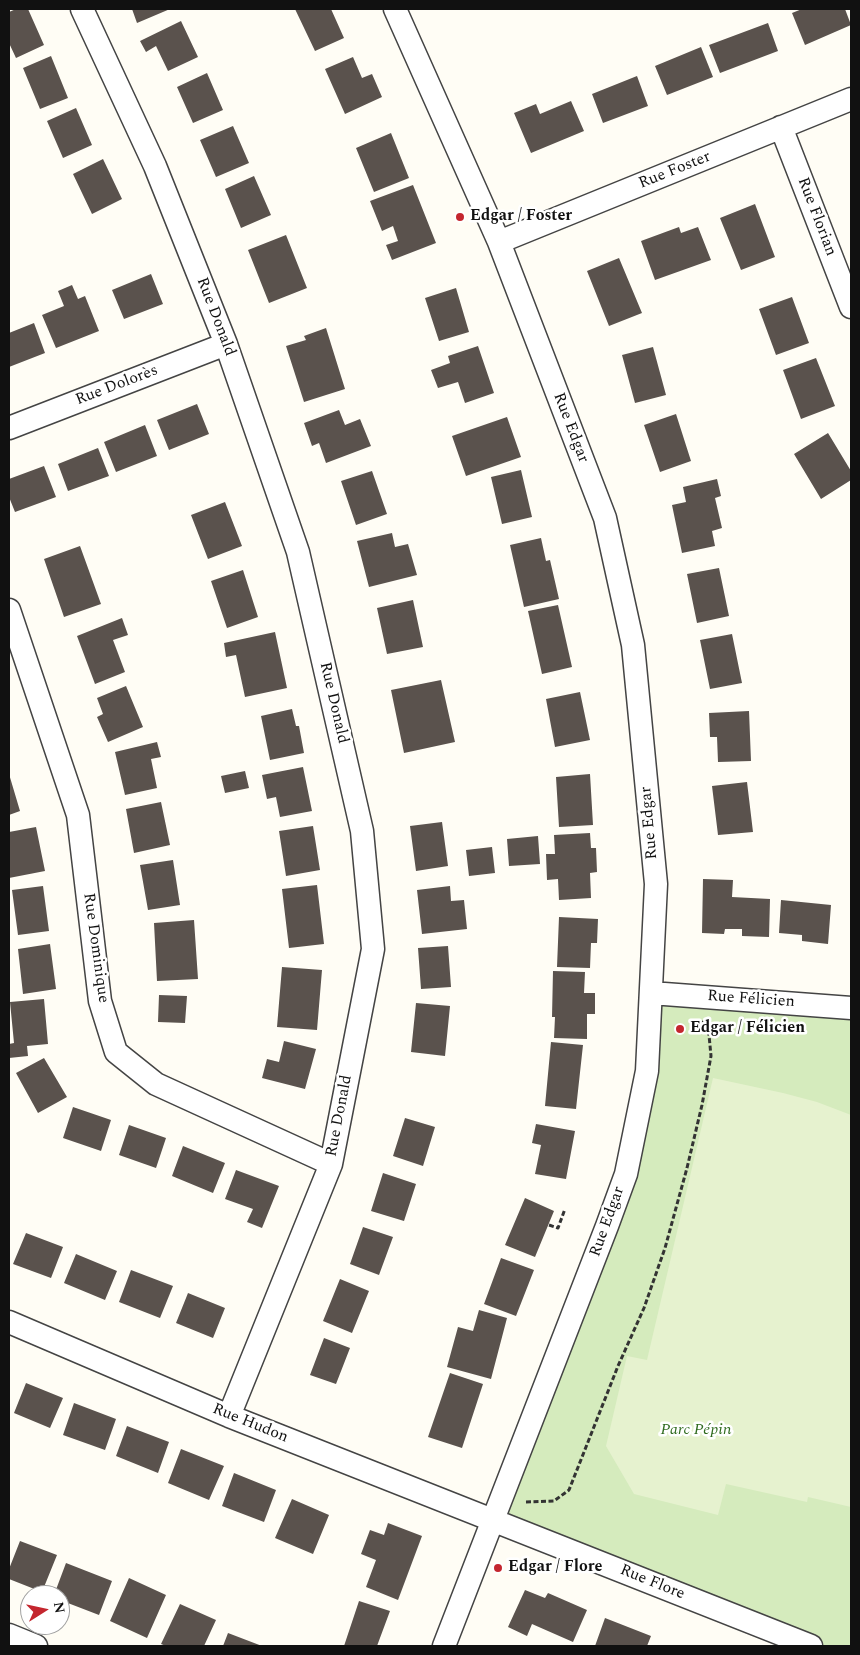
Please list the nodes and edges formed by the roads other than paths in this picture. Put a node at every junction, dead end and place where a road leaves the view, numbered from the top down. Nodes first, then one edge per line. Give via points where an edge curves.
1 (82, 9) edge
2 (395, 9) edge
3 (851, 99) edge
4 (781, 128) junction
5 (499, 242) junction
6 (851, 307) edge
7 (226, 344) junction
8 (9, 428) edge
9 (9, 610) edge
10 (650, 993) junction
11 (851, 1008) edge
12 (331, 1164) junction
13 (9, 1322) edge
14 (229, 1416) junction
15 (496, 1511) junction
16 (9, 1635) edge
17 (36, 1646) edge
18 (444, 1646) edge
19 (811, 1646) edge

1 - 7 street, Rue Donald via 155,166
2 - 5 street, Rue Edgar
3 - 4 street, Rue Foster
4 - 5 street, Rue Foster
4 - 6 street, Rue Florian
5 - 10 street, Rue Edgar via 605,518 633,645 656,884
7 - 8 street, Rue Dolorès
7 - 12 street, Rue Donald via 298,552 362,831 373,949
9 - 12 street, Rue Dominique via 78,815 100,1001 116,1052 156,1084
10 - 11 street, Rue Félicien
10 - 15 street, Rue Edgar via 647,1071 626,1174
12 - 14 street, Rue Donald
13 - 14 street, Rue Hudon
14 - 15 street, Rue Hudon
15 - 18 street, Rue Edgar
15 - 19 street, Rue Flore
16 - 17 street

